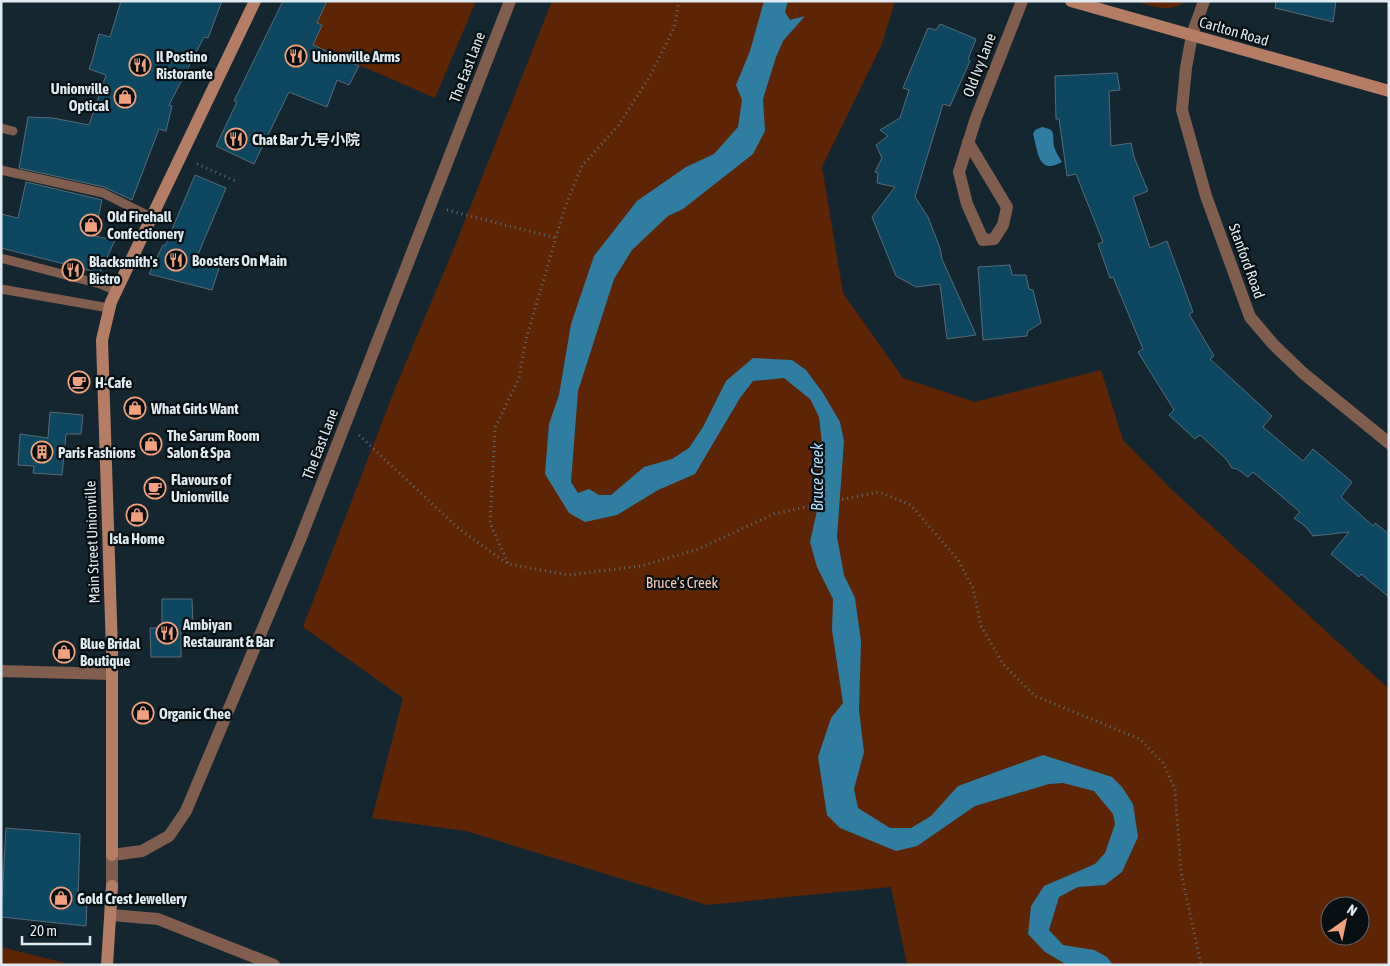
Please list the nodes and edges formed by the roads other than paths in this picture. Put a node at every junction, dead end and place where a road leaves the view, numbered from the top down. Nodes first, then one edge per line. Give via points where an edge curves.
1 (255, 1) edge
2 (510, 1) edge
3 (1022, 1) edge
4 (1071, 1) edge
5 (1204, 1) edge
6 (1192, 35) junction
7 (1389, 92) edge
8 (1, 128) edge
9 (13, 131) dead end
10 (968, 142) junction
11 (1, 170) edge
12 (151, 218) junction
13 (1, 258) edge
14 (1, 289) edge
15 (116, 291) junction
16 (110, 308) junction
17 (1389, 443) edge
18 (1, 671) edge
19 (112, 674) junction
20 (112, 855) junction
21 (112, 886) joint
22 (111, 915) junction
23 (107, 965) edge
24 (274, 965) edge

1 - 12 main road, Main Street Unionville
2 - 20 street, The East Lane via 290,566 186,811 169,836 142,851
3 - 10 street, Old Ivy Lane
4 - 6 main road, Carlton Road
5 - 6 street, Stanford Road
6 - 7 main road, Carlton Road
6 - 17 street, Stanford Road via 1182,110 1206,196 1250,317 1303,373
8 - 9 lane
10 - 10 street, Old Ivy Lane via 1007,207 1003,225 994,238 983,240 959,172
11 - 12 lane via 103,193
12 - 15 main road, Main Street Unionville
13 - 15 lane
14 - 16 lane
15 - 16 main road, Main Street Unionville
16 - 19 main road, Main Street Unionville via 102,340
18 - 19 street
19 - 20 main road, Main Street Unionville
20 - 21 street, Main Street Unionville
21 - 22 main road, Main Street Unionville
22 - 23 main road, Main Street Unionville
22 - 24 street via 158,918

